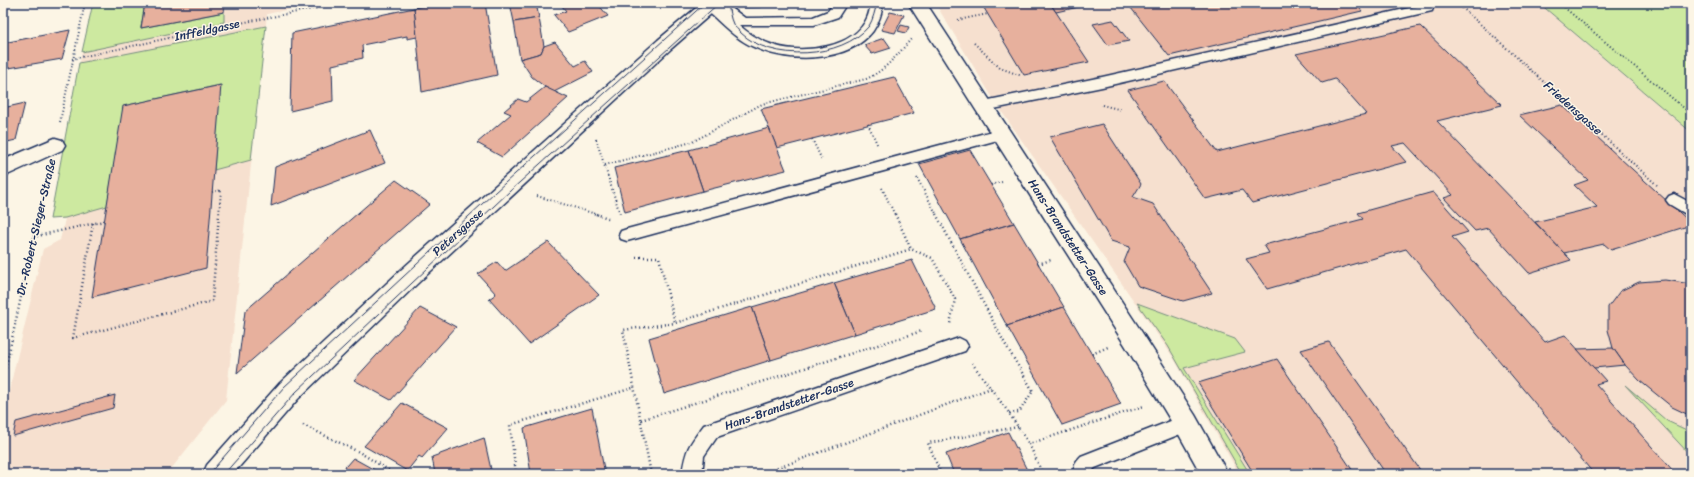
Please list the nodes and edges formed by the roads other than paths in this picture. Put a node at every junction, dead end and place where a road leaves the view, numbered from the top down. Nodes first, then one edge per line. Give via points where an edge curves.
1 (755, 3) edge
2 (842, 3) edge
3 (877, 3) edge
4 (916, 3) edge
5 (714, 4) edge
6 (1427, 8) dead end
7 (984, 106) junction
8 (1000, 134) junction
9 (55, 145) road end
10 (3, 169) edge
11 (1674, 200) road end
12 (1691, 211) edge
13 (624, 228) road end
14 (960, 346) road end
15 (1186, 423) junction
16 (216, 474) edge
17 (692, 474) edge
18 (1084, 474) edge
19 (1215, 474) edge

1 - 5 lane
2 - 5 lane via 833,14 814,21 742,22
3 - 5 lane via 877,12 869,28 856,39 839,47 814,53 771,49 750,40 737,32
4 - 7 street, Hans-Brandstetter-Gasse
5 - 16 street, Petersgasse via 665,44 347,336 289,391
6 - 7 lane
7 - 8 street, Hans-Brandstetter-Gasse
8 - 13 lane via 873,168
8 - 15 street, Hans-Brandstetter-Gasse via 1078,251
9 - 10 street, Dr.-Robert-Sieger-Straße
11 - 12 lane
14 - 17 lane, Hans-Brandstetter-Gasse via 711,431 694,452
15 - 18 lane via 1088,462 1083,467
15 - 19 street, Hans-Brandstetter-Gasse

